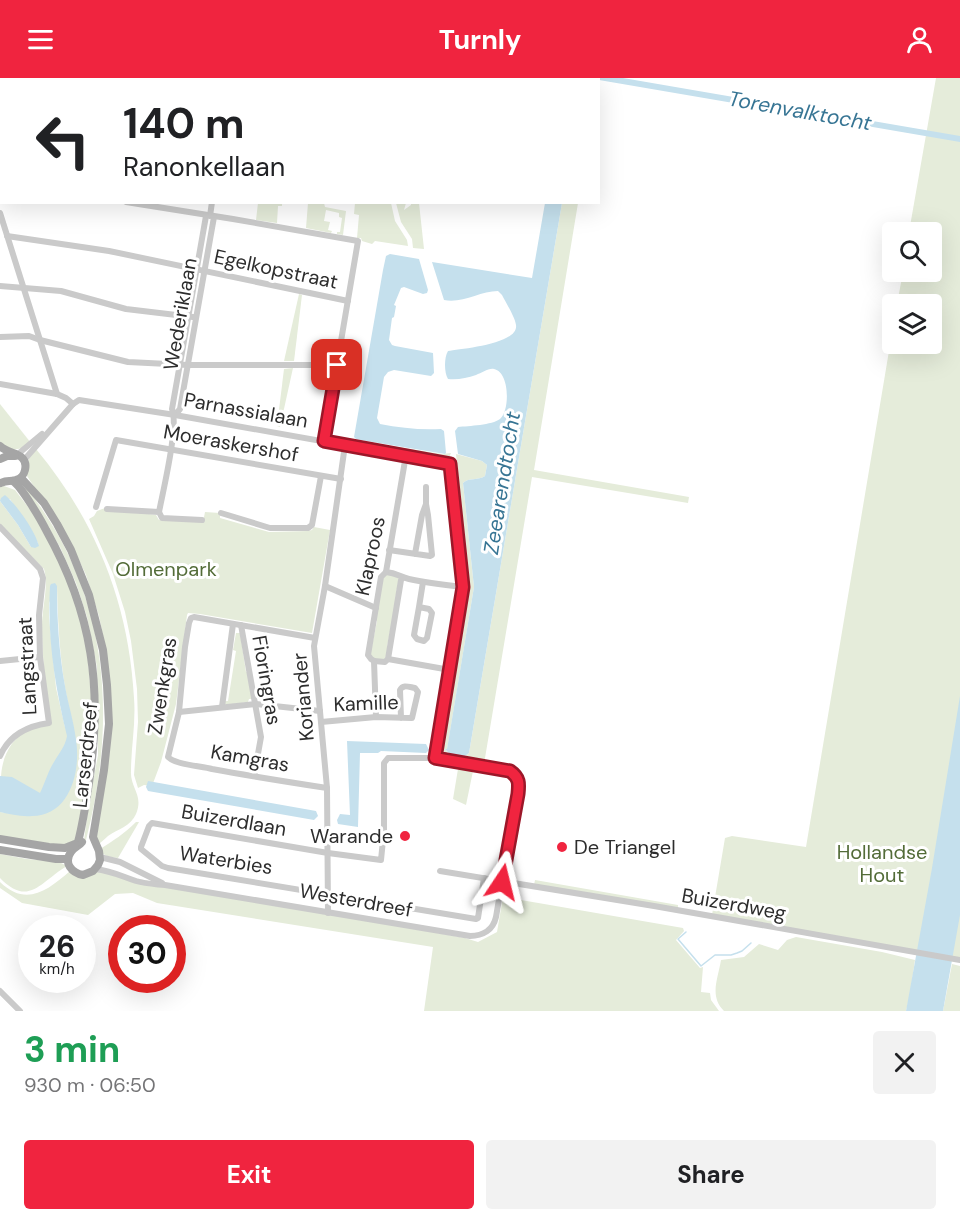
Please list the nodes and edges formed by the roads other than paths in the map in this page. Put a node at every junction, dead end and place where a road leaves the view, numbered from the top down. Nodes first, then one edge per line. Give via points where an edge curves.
1 (138, 204) edge
2 (212, 204) edge
3 (0, 213) edge
4 (210, 216) junction
5 (7, 236) junction
6 (201, 270) junction
7 (0, 286) edge
8 (23, 287) junction
9 (348, 301) junction
10 (192, 317) junction
11 (0, 337) edge
12 (40, 340) junction
13 (180, 364) junction
14 (188, 365) junction
15 (337, 365) junction
16 (0, 384) edge
17 (57, 394) junction
18 (73, 404) junction
19 (175, 415) junction
20 (324, 441) junction
21 (345, 445) junction
22 (0, 446) edge
23 (170, 449) junction
24 (406, 455) junction
25 (8, 457) edge
26 (321, 476) junction
27 (341, 479) junction
28 (8, 480) edge
29 (426, 487) dead end
30 (426, 504) junction
31 (96, 507) dead end
32 (107, 509) dead end
33 (159, 512) junction
34 (221, 513) dead end
35 (202, 520) dead end
36 (0, 527) edge
37 (390, 549) junction
38 (415, 554) junction
39 (386, 572) junction
40 (403, 578) junction
41 (423, 582) junction
42 (325, 586) junction
43 (463, 587) junction
44 (419, 607) junction
45 (376, 608) junction
46 (237, 625) junction
47 (315, 638) junction
48 (40, 657) junction
49 (388, 659) junction
50 (0, 661) edge
51 (374, 661) junction
52 (450, 670) junction
53 (256, 704) junction
54 (222, 707) junction
55 (320, 711) junction
56 (179, 712) junction
57 (376, 717) junction
58 (402, 718) junction
59 (321, 722) junction
60 (0, 756) edge
61 (435, 758) junction
62 (169, 759) joint
63 (254, 777) junction
64 (327, 788) junction
65 (152, 822) joint
66 (0, 839) edge
67 (78, 849) junction
68 (0, 850) edge
69 (328, 853) junction
70 (98, 857) junction
71 (95, 870) junction
72 (440, 871) dead end
73 (484, 878) junction
74 (502, 882) junction
75 (165, 885) junction
76 (329, 894) junction
77 (328, 913) junction
78 (960, 960) edge
79 (0, 991) edge
80 (20, 1011) edge

1 - 4 street
2 - 4 street, Wederiklaan
3 - 5 street
4 - 6 street, Wederiklaan
4 - 9 street via 358,242
5 - 6 street, Egelkopstraat
5 - 8 street
6 - 9 street, Egelkopstraat
6 - 10 street, Wederiklaan
7 - 8 street
8 - 10 street via 61,291 126,309
8 - 12 street
9 - 15 street
10 - 13 street, Wederiklaan
10 - 14 street, Wederiklaan
11 - 12 street via 30,336
12 - 13 street via 128,362
12 - 17 street
13 - 14 street
13 - 19 street, Wederiklaan via 172,409
14 - 15 street
14 - 19 street, Wederiklaan via 180,409
15 - 20 street
16 - 17 street
17 - 18 street
18 - 19 street, Parnassialaan via 80,400
18 - 25 street via 50,429
19 - 20 street, Parnassialaan
19 - 23 street, Wederiklaan
20 - 21 street, Parnassialaan
21 - 24 street, Parnassialaan
21 - 27 street, Koriander
22 - 25 main road
23 - 26 street, Moeraskershof
23 - 31 street, Moeraskershof via 116,440
23 - 33 street, Wederiklaan
24 - 37 street, Klaproos
24 - 43 street, Parnassialaan via 450,464
25 - 28 main road via 19,459 21,464 20,473
26 - 27 street, Moeraskershof
26 - 34 street via 312,525 308,528 270,528
27 - 42 street, Koriander
28 - 67 main road, Larserdreef via 19,485 52,540 71,580 88,639 96,717
28 - 67 main road, Larserdreef via 34,491 57,524 89,595 103,650 109,724 104,770 93,837
29 - 30 street
30 - 38 street
30 - 38 street via 433,553
32 - 33 street
33 - 35 street via 162,518
36 - 48 street, Langstraat via 40,569 43,578
37 - 38 street
37 - 39 street, Klaproos
39 - 40 street
39 - 45 street, Klaproos via 381,577
40 - 41 street
40 - 49 street, Klaproos
41 - 43 street
41 - 44 street
42 - 45 street
42 - 47 street, Koriander
43 - 52 street
44 - 44 street via 414,635 424,641 432,613
45 - 51 street, Klaproos via 368,655
46 - 47 street
46 - 53 street, Fioringras
46 - 54 street, Fioringras
46 - 56 street, Zwenkgras via 191,618
47 - 55 street, Koriander
48 - 50 street
48 - 60 street, Langstraat via 49,723 21,731
49 - 51 street
49 - 52 street
51 - 57 street, Klaproos
52 - 61 street
53 - 54 street
53 - 55 street
53 - 63 street, Fioringras via 261,737
54 - 56 street
55 - 59 street, Koriander
56 - 62 street, Zwenkgras
57 - 58 street, Kamille
57 - 59 street, Kamille
58 - 58 street, Kamille via 412,718 418,692 415,688 404,686 400,690
59 - 64 street, Koriander
61 - 69 street, Buizerdlaan via 388,758 384,763 381,860
61 - 74 street via 510,771 518,778
62 - 63 street, Kamgras
63 - 64 street, Kamgras
64 - 69 street, Koriander
65 - 69 street, Buizerdlaan
65 - 76 street, Waterbies via 141,849 162,866
66 - 67 main road
67 - 68 main road via 56,859
67 - 70 main road via 98,849
67 - 70 main road via 72,861 77,870 90,869
67 - 71 main road via 72,870 86,875
69 - 76 street, Koriander
70 - 71 main road
70 - 75 street, Westerdreef via 120,862
71 - 75 street, Westerdreef
72 - 73 street
73 - 74 street
73 - 76 street, Waterbies via 476,919
74 - 77 street, Westerdreef via 495,921 478,936
74 - 78 street, Buizerdweg
75 - 77 street, Westerdreef
76 - 77 street, Koriander
79 - 80 street

